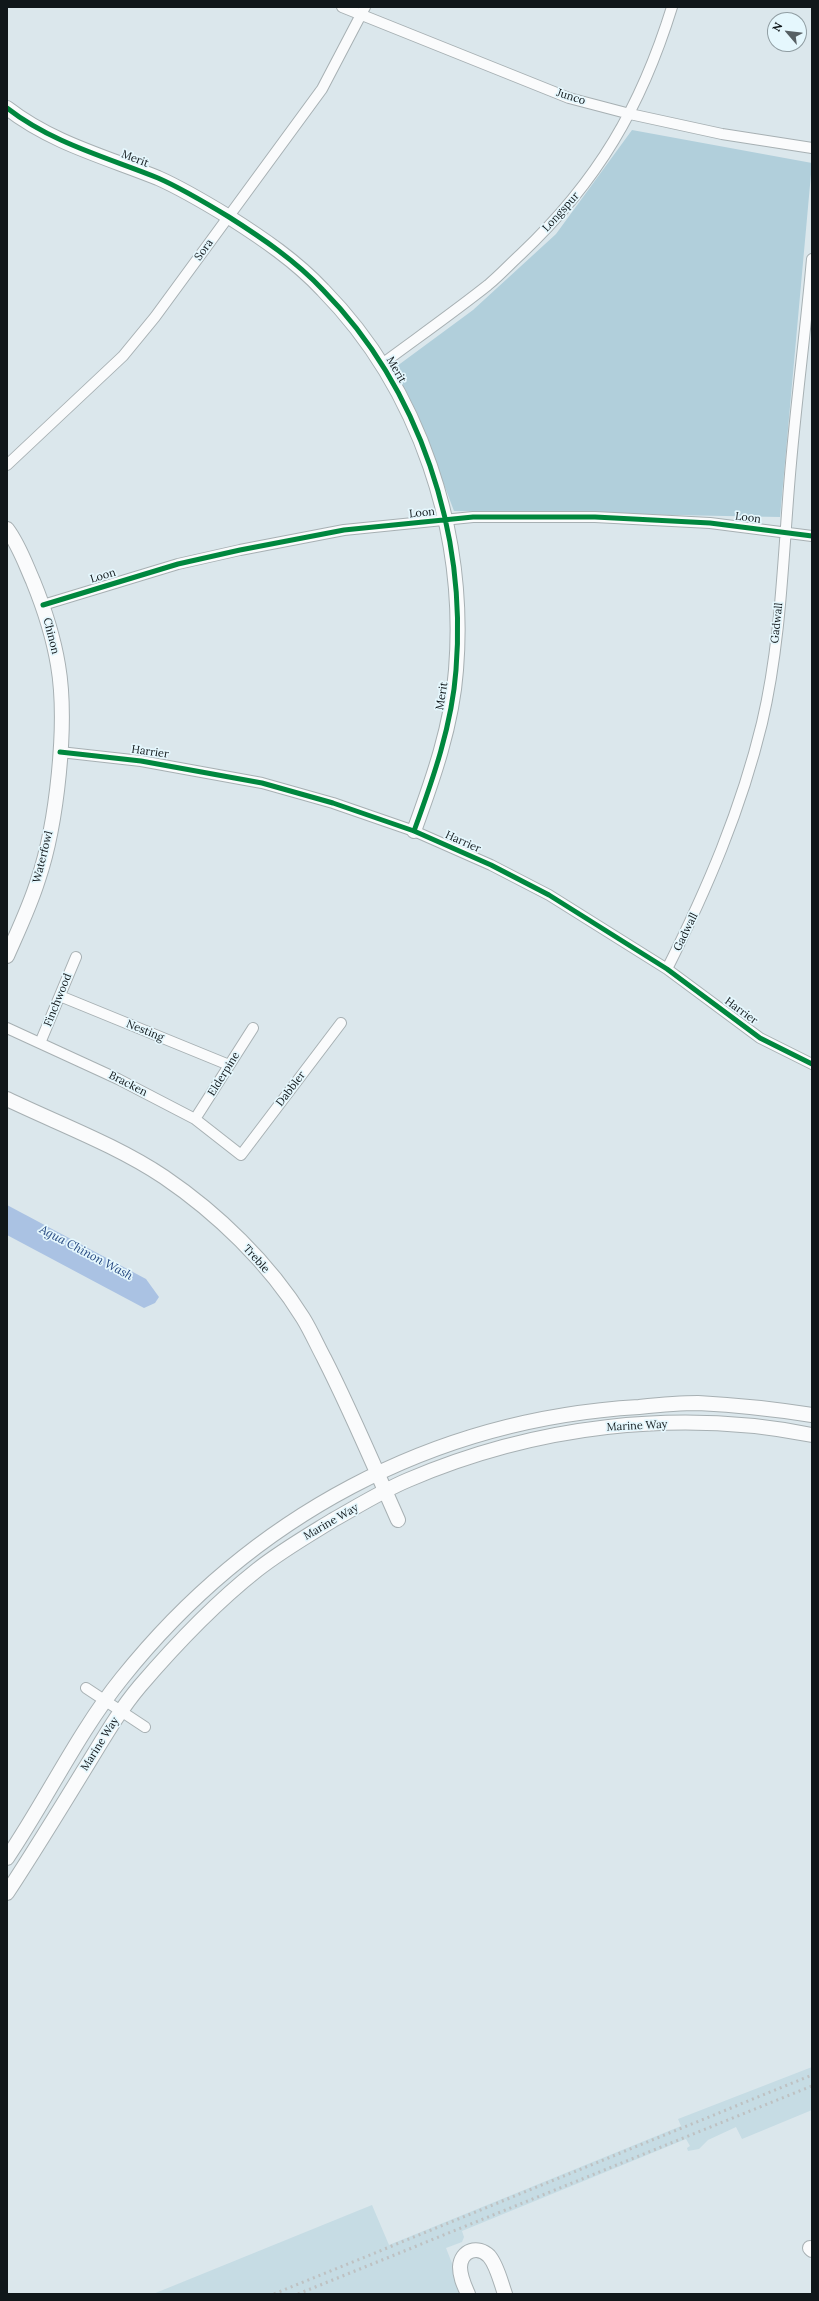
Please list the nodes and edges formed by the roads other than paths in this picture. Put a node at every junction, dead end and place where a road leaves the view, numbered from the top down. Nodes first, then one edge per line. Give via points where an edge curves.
1 (342, 7) edge
2 (672, 7) edge
3 (364, 11) edge
4 (7, 108) edge
5 (630, 114) junction
6 (812, 148) edge
7 (229, 217) junction
8 (812, 258) edge
9 (382, 364) junction
10 (7, 465) edge
11 (445, 520) junction
12 (7, 530) edge
13 (786, 533) junction
14 (812, 536) edge
15 (43, 605) junction
16 (60, 752) junction
17 (414, 831) junction
18 (7, 956) edge
19 (76, 957) dead end
20 (667, 969) junction
21 (60, 996) junction
22 (341, 1023) dead end
23 (7, 1028) edge
24 (253, 1028) dead end
25 (40, 1043) junction
26 (812, 1064) edge
27 (229, 1066) junction
28 (7, 1099) edge
29 (196, 1119) junction
30 (241, 1155) joint
31 (812, 1415) edge
32 (812, 1435) edge
33 (377, 1473) junction
34 (385, 1492) junction
35 (398, 1520) dead end
36 (86, 1688) dead end
37 (104, 1700) junction
38 (121, 1712) junction
39 (145, 1727) dead end
40 (7, 1858) edge
41 (7, 1894) edge
42 (468, 2294) edge
43 (505, 2294) edge

1 - 3 street, Junco
2 - 5 street, Longspur via 660,45
3 - 5 street, Junco via 569,98
3 - 7 street, Sora via 322,89
4 - 7 street, Merit via 57,139 172,185
5 - 6 street, Junco via 722,134
5 - 9 street, Longspur via 613,145 582,189 538,237 489,284
7 - 9 street, Merit via 278,250 323,290
7 - 10 street, Sora via 135,343
8 - 13 street, Gadwall
9 - 11 street, Merit via 432,467
11 - 13 street, Loon via 478,517 594,517 710,523
11 - 15 street, Loon via 344,530 240,550 178,564
11 - 17 street, Merit via 456,576 456,672 440,754
12 - 15 street, Chinon via 16,541
13 - 14 street, Loon
13 - 20 street, Gadwall via 773,660 753,756 715,867
15 - 16 street, Chinon via 58,666
16 - 17 street, Harrier via 141,761 262,783 333,803
16 - 18 street, Waterfowl via 47,847 26,914
17 - 20 street, Harrier via 491,865 548,895
19 - 21 street, Finchwood
20 - 26 street, Harrier via 760,1038
21 - 25 street, Finchwood
21 - 27 street, Nesting
22 - 30 street, Dabbler
23 - 25 street, Bracken
24 - 27 street, Elderpine
25 - 29 street, Bracken
27 - 29 street, Elderpine
28 - 33 street, Treble via 126,1155 163,1176 202,1205 245,1246 303,1318 340,1388
29 - 30 street, Bracken
31 - 33 street, Marine Way via 768,1408 696,1403 596,1409 502,1427 431,1449
32 - 34 street, Marine Way via 738,1424 652,1423 596,1428 545,1436 481,1454 408,1480
33 - 34 street, Treble
33 - 37 street, Marine Way via 290,1522 244,1555 176,1616
34 - 35 street, Treble
34 - 38 street, Marine Way via 301,1540 257,1570 189,1630
36 - 37 street
37 - 38 street
37 - 40 street, Marine Way
38 - 39 street
38 - 41 street, Marine Way
42 - 43 street via 462,2278 461,2262 466,2253 473,2249 480,2250 490,2257

